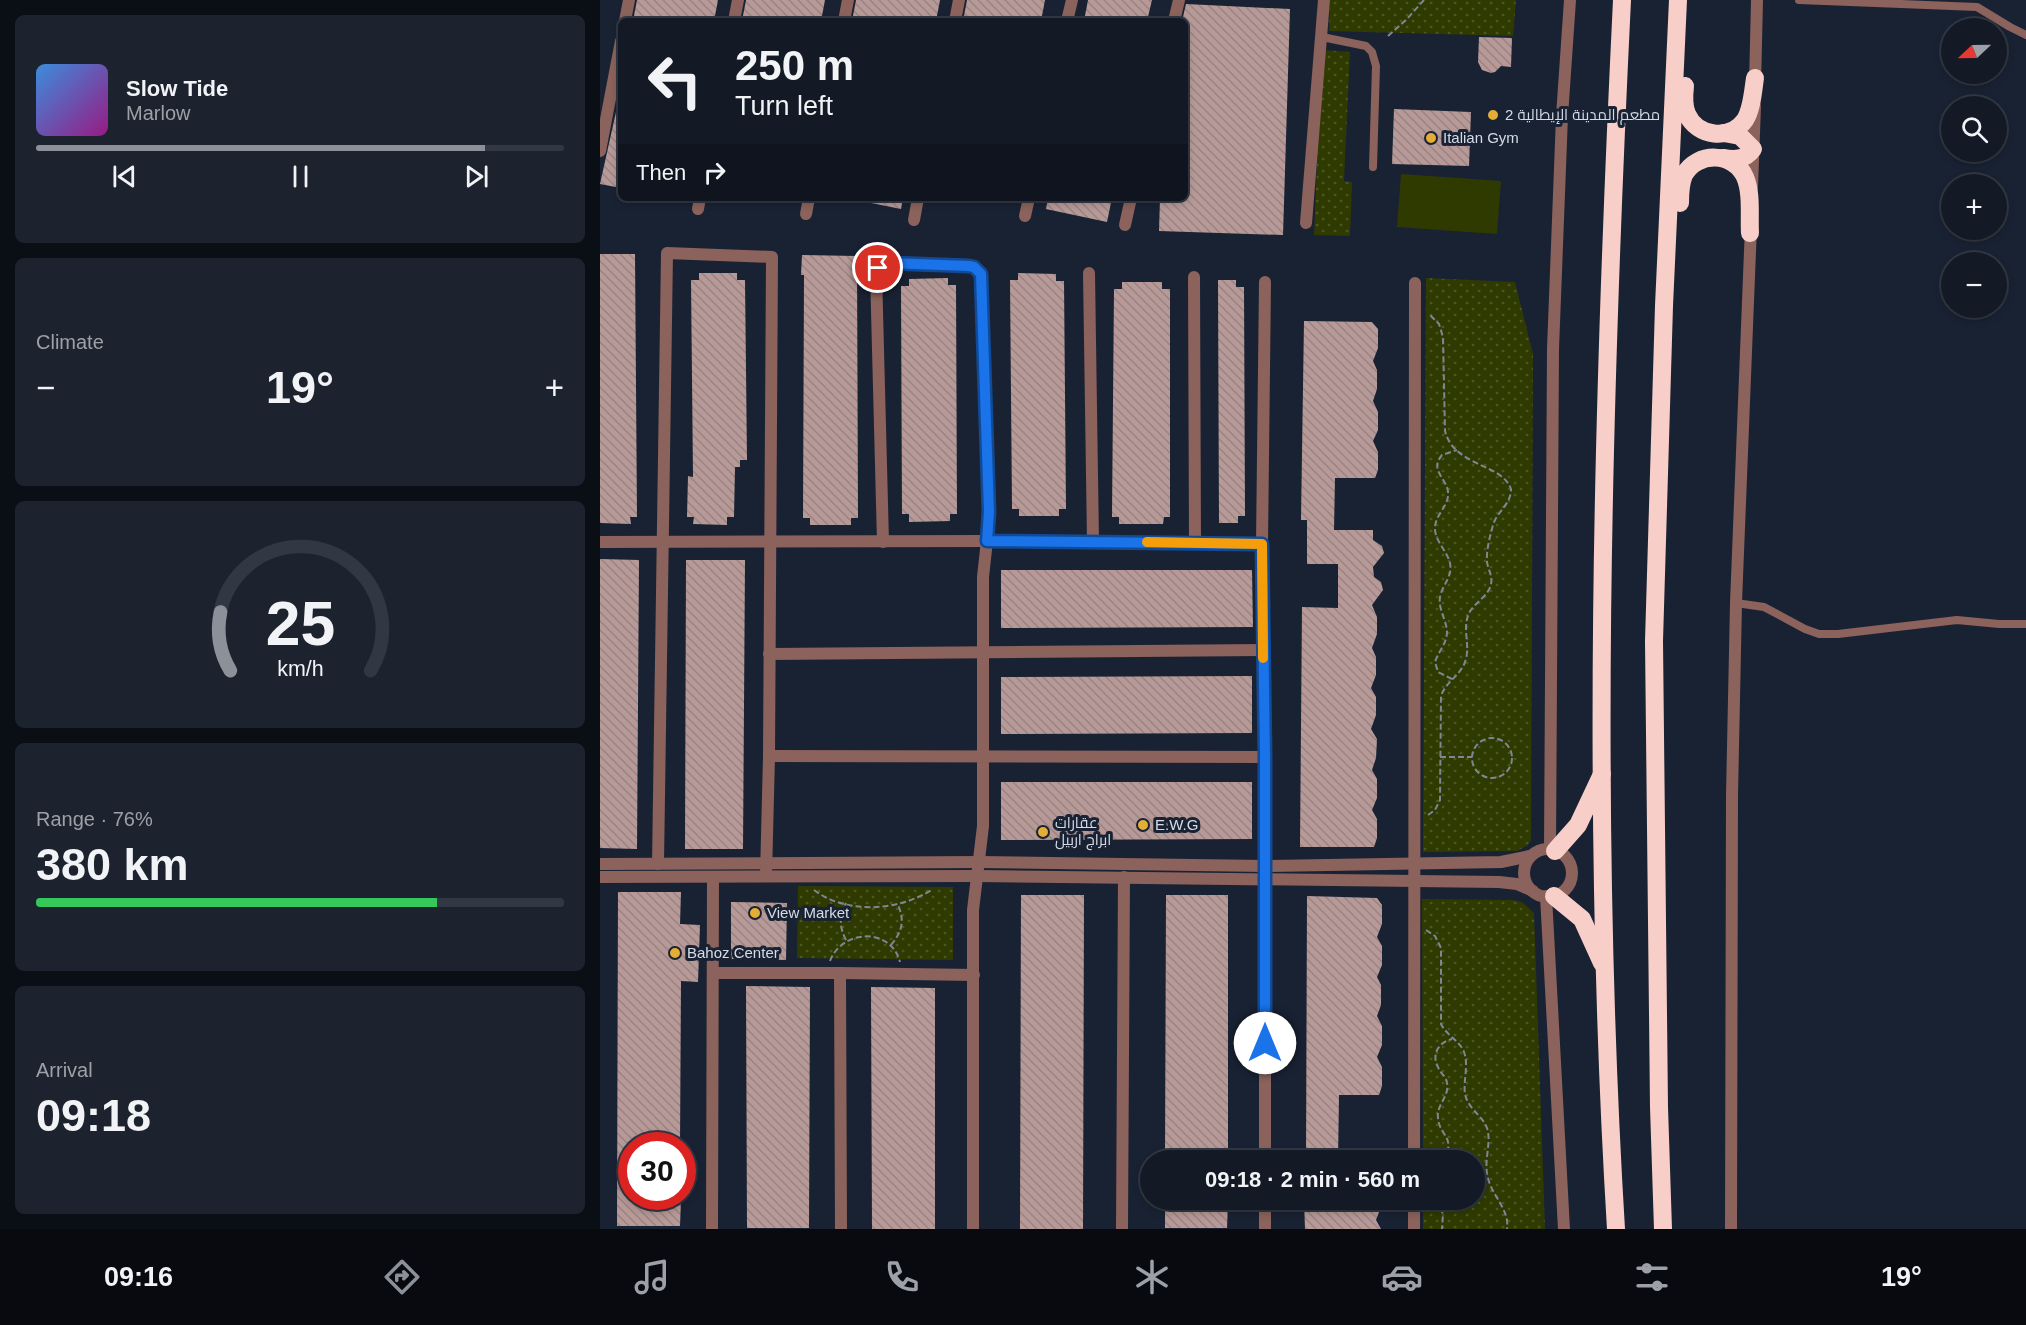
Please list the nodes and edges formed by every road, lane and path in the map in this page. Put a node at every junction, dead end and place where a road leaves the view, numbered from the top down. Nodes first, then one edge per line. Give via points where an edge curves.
1 (629, 0) edge
2 (738, 0) edge
3 (848, 0) edge
4 (959, 0) edge
5 (1072, 0) edge
6 (1179, 0) edge
7 (1324, 0) edge
8 (1424, 0) edge
9 (1570, 0) edge
10 (1622, 0) edge
11 (1678, 0) edge
12 (1684, 0) edge
13 (1757, 0) edge
14 (1799, 0) edge
15 (626, 18) edge
16 (735, 18) edge
17 (845, 18) edge
18 (956, 18) edge
19 (1068, 18) edge
20 (1175, 18) edge
21 (2026, 35) edge
22 (1388, 36) dead end
23 (1322, 37) junction
24 (618, 57) edge
25 (1755, 78) junction
26 (1724, 133) junction
27 (1753, 149) junction
28 (600, 151) edge
29 (1722, 158) junction
30 (1373, 167) dead end
31 (808, 201) edge
32 (917, 201) edge
33 (1028, 201) edge
34 (1130, 201) edge
35 (806, 214) dead end
36 (1025, 216) dead end
37 (914, 220) dead end
38 (1306, 223) dead end
39 (1125, 225) dead end
40 (1750, 234) junction
41 (1089, 273) dead end
42 (1194, 277) dead end
43 (1265, 282) dead end
44 (1415, 283) dead end
45 (1415, 306) junction
46 (1664, 306) junction
47 (1457, 450) junction
48 (987, 541) junction
49 (600, 542) edge
50 (662, 542) junction
51 (770, 542) junction
52 (883, 542) junction
53 (1093, 542) junction
54 (1195, 543) junction
55 (1262, 544) junction
56 (1736, 603) junction
57 (2026, 624) edge
58 (1263, 650) junction
59 (984, 652) junction
60 (769, 654) junction
61 (1453, 679) junction
62 (984, 755) junction
63 (769, 756) junction
64 (1265, 757) junction
65 (1440, 757) junction
66 (1472, 757) junction
67 (1602, 772) junction
68 (1414, 819) junction
69 (1553, 850) junction
70 (1530, 856) junction
71 (766, 862) junction
72 (979, 862) junction
73 (1414, 863) junction
74 (600, 864) edge
75 (658, 864) junction
76 (1265, 872) junction
77 (766, 876) junction
78 (803, 876) junction
79 (942, 876) junction
80 (977, 876) junction
81 (713, 877) junction
82 (1124, 877) junction
83 (600, 878) edge
84 (1414, 881) junction
85 (1533, 891) junction
86 (1550, 896) junction
87 (846, 903) junction
88 (898, 904) junction
89 (1414, 929) junction
90 (846, 941) junction
91 (891, 945) junction
92 (834, 973) junction
93 (713, 974) junction
94 (901, 974) junction
95 (974, 975) junction
96 (1606, 975) junction
97 (1452, 1039) junction
98 (1265, 1150) edge
99 (1414, 1150) edge
100 (1448, 1150) edge
101 (1265, 1210) edge
102 (1414, 1210) edge
103 (1441, 1210) edge
104 (712, 1229) edge
105 (841, 1229) edge
106 (973, 1229) edge
107 (1122, 1229) edge
108 (1265, 1229) edge
109 (1414, 1229) edge
110 (1443, 1229) edge
111 (1507, 1229) edge
112 (1564, 1229) edge
113 (1617, 1229) edge
114 (1663, 1229) edge
115 (1731, 1229) edge

1 - 15 street
2 - 16 street
3 - 17 street
4 - 18 street
5 - 19 street
6 - 20 street
7 - 23 street
8 - 22 path
9 - 69 street via 1553,349
10 - 67 highway via 1612,209
11 - 46 highway
12 - 26 highway via 1688,30 1686,111 1690,120 1703,130
13 - 25 street
14 - 21 lane via 1977,7
23 - 30 lane via 1366,46 1372,52 1376,66
23 - 38 street
24 - 28 street
25 - 26 highway via 1745,119 1734,130
25 - 27 street
26 - 27 highway via 1740,136
27 - 29 highway via 1746,157
27 - 40 street
29 - 40 highway via 1736,165 1745,178
29 - 46 highway via 1701,160 1682,181 1679,229
31 - 35 street
32 - 37 street
33 - 36 street
34 - 39 street
40 - 56 street
41 - 53 street
42 - 54 street
43 - 55 street
44 - 45 street
45 - 47 path via 1434,318 1442,330 1445,431
45 - 68 street
46 - 114 highway via 1654,641
47 - 61 path via 1442,455 1436,468 1447,486 1448,497 1435,530 1451,570 1440,599 1446,639 1435,662 1438,672
47 - 61 path via 1504,477 1511,489 1508,504 1493,525 1487,558 1492,583 1467,619 1466,658
48 - 52 street
48 - 52 street via 981,274 969,266 889,263 881,265 875,276
48 - 53 street
48 - 59 street via 983,577
49 - 50 street
50 - 51 street
50 - 51 street via 667,253 772,257
50 - 75 street
51 - 52 street
51 - 60 street
53 - 54 street
54 - 55 street
55 - 58 street
56 - 57 lane via 1764,607 1819,634 1957,620
56 - 115 street
58 - 59 street
58 - 64 street
59 - 60 street
59 - 62 street
60 - 63 street
61 - 65 path via 1441,696
62 - 63 street
62 - 64 street
62 - 72 street
63 - 71 street
64 - 76 street
65 - 66 path
65 - 68 path via 1438,805 1430,814
66 - 66 path via 1476,769 1491,778 1503,774 1512,758 1504,742 1492,738 1480,741
67 - 69 highway via 1578,825
67 - 96 highway
68 - 73 street
69 - 70 street via 1537,851
69 - 86 street via 1566,858 1571,874 1566,888
70 - 73 street via 1501,862
70 - 85 street via 1524,872
71 - 72 street
71 - 75 street
71 - 77 street
72 - 76 street
72 - 80 street
73 - 76 street
73 - 84 street
74 - 75 street
76 - 82 street
76 - 84 street
76 - 98 street
77 - 78 street
77 - 81 street
78 - 79 street
78 - 87 path via 818,893
79 - 80 street
79 - 88 path via 933,889
80 - 82 street
80 - 95 street
81 - 83 street
81 - 93 street
82 - 107 street
84 - 85 street via 1508,882
84 - 89 street
85 - 86 street
86 - 96 highway via 1582,919
86 - 112 street
87 - 88 path via 870,907
87 - 90 path via 840,917
88 - 91 path via 903,921
89 - 97 path via 1430,932 1439,942 1440,1018
89 - 99 street
90 - 91 path via 870,937
90 - 92 path via 833,953
91 - 94 path via 898,954
92 - 93 street
92 - 94 street
92 - 105 street
93 - 104 street
94 - 95 street
95 - 106 street
96 - 113 highway
97 - 100 path via 1439,1046 1435,1054 1448,1086 1437,1116 1448,1140
97 - 111 path via 1465,1054 1468,1102 1487,1128 1487,1177 1506,1216
101 - 108 street
102 - 109 street
103 - 110 path

